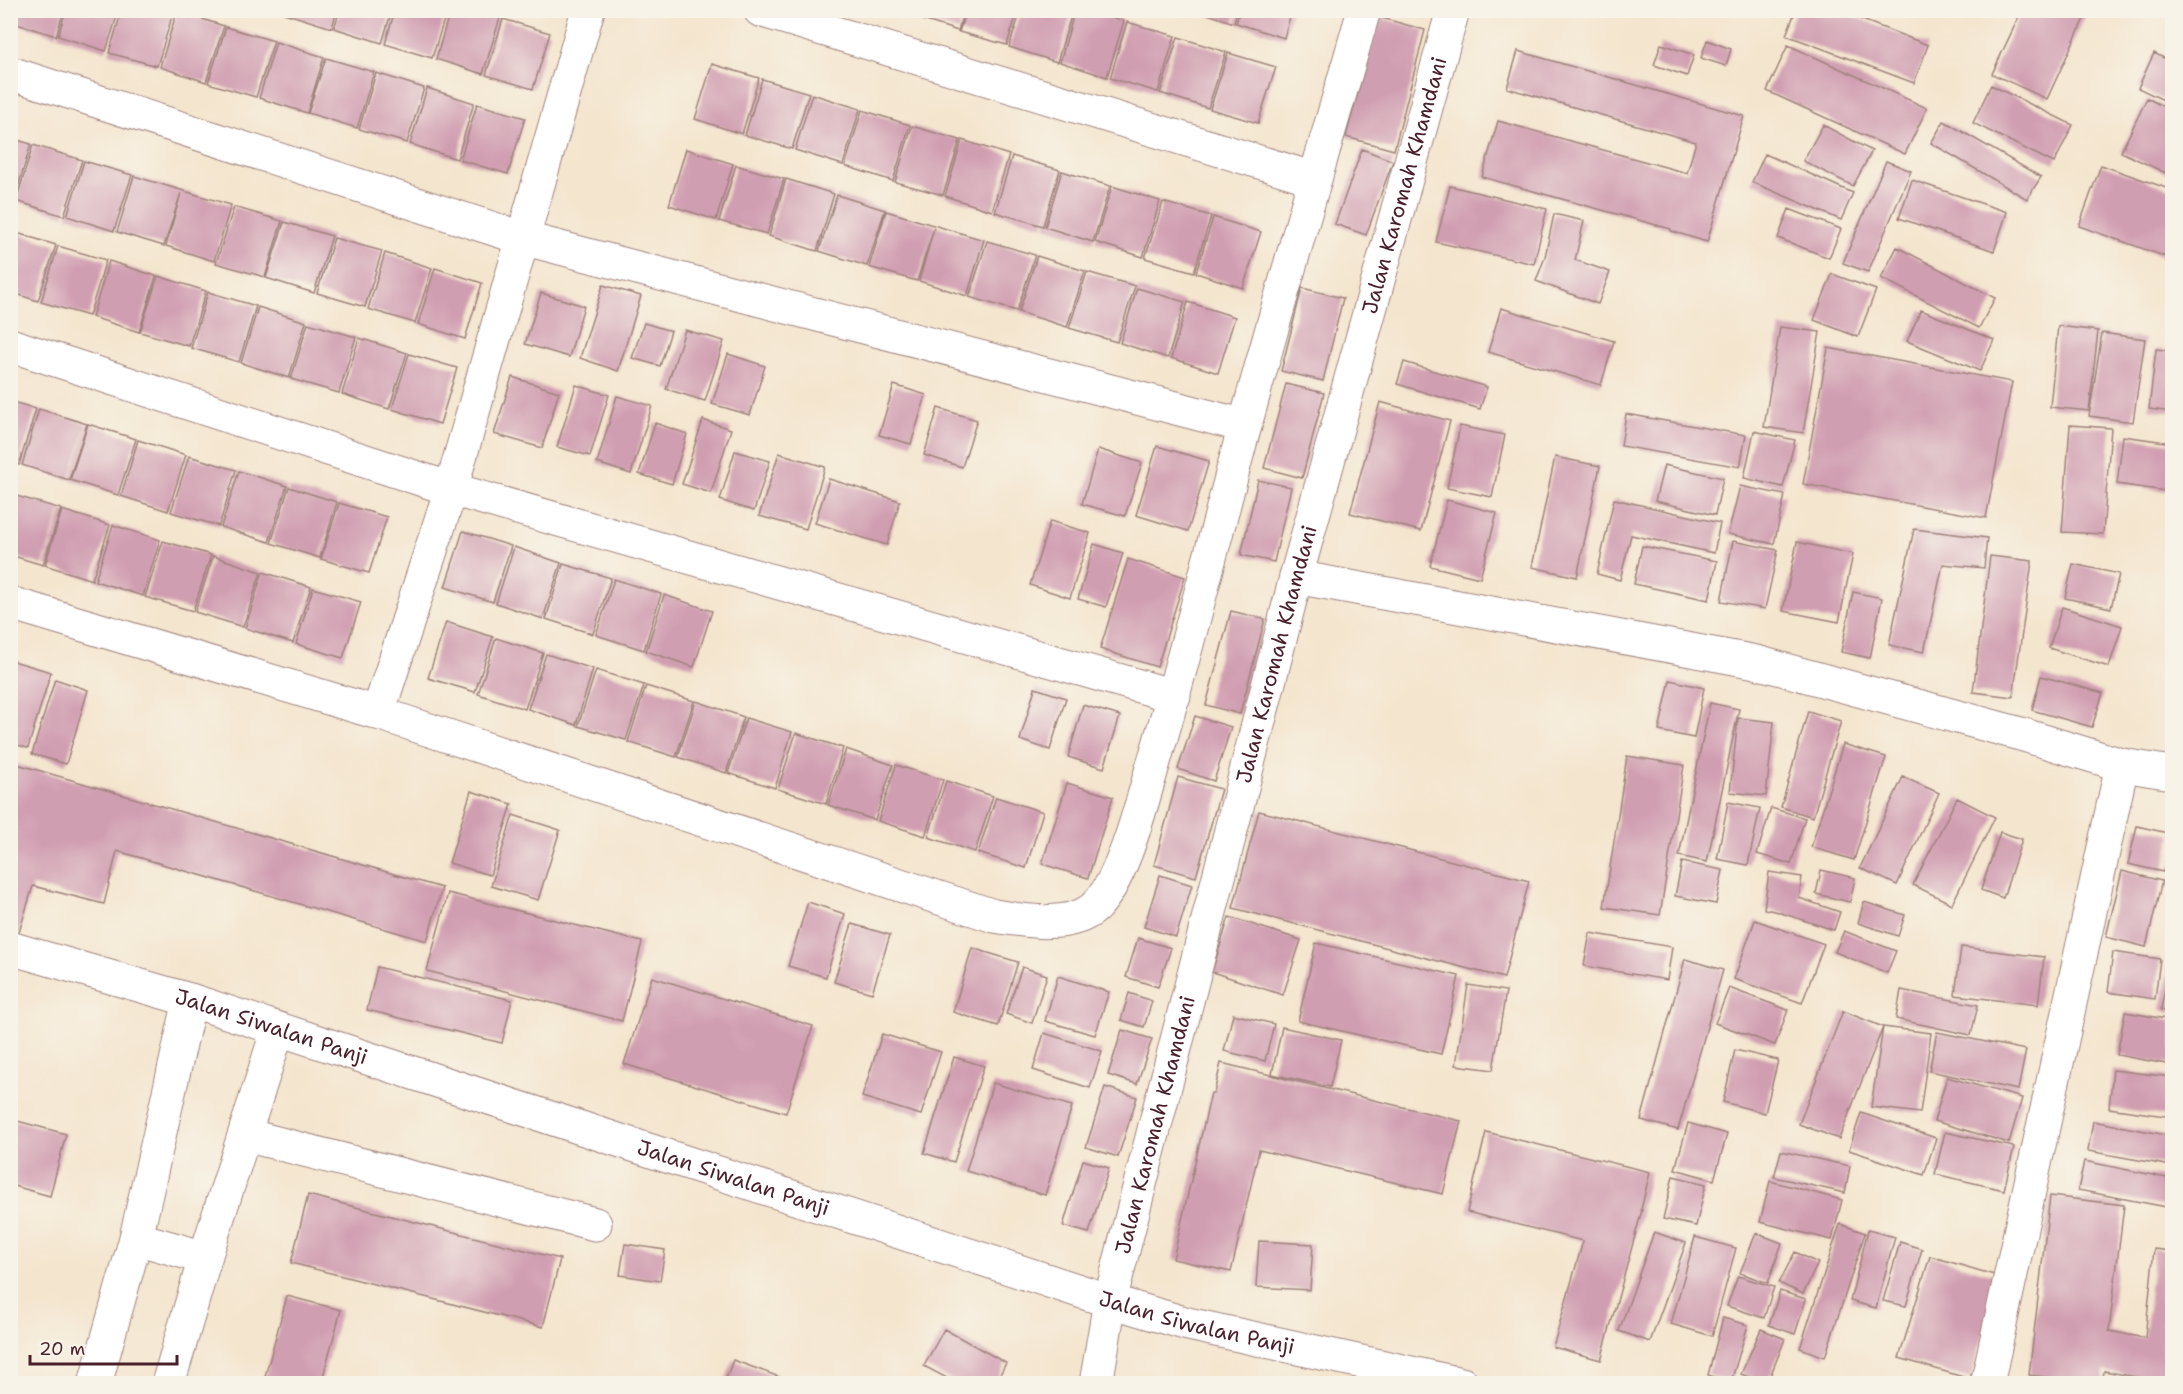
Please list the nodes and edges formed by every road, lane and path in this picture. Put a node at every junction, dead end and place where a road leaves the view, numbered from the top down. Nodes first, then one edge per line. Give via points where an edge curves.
1 (588, 10) edge
2 (760, 10) edge
3 (1364, 10) edge
4 (1453, 10) edge
5 (10, 73) edge
6 (1315, 179) junction
7 (522, 238) junction
8 (10, 345) edge
9 (1245, 426) junction
10 (451, 489) junction
11 (1296, 577) junction
12 (10, 603) edge
13 (1174, 696) junction
14 (378, 713) junction
15 (2122, 765) junction
16 (2172, 773) edge
17 (10, 948) edge
18 (190, 1000) junction
19 (278, 1029) junction
20 (244, 1135) junction
21 (595, 1224) dead end
22 (136, 1238) junction
23 (205, 1258) junction
24 (1110, 1301) junction
25 (95, 1383) edge
26 (168, 1383) edge
27 (1096, 1383) edge
28 (1462, 1383) edge
29 (1987, 1383) edge

1 - 7 street
2 - 6 street
3 - 6 street
4 - 11 street, Jalan Karomah Khamdani
5 - 7 street
6 - 9 street
7 - 9 street
7 - 10 street
8 - 10 street
9 - 13 street
10 - 13 street
10 - 14 street
11 - 15 street via 1756,662
11 - 24 street, Jalan Karomah Khamdani
12 - 14 street
13 - 14 street via 1114,880 1094,907 1068,920 1026,922 994,916
15 - 16 street
15 - 29 street
17 - 18 street, Jalan Siwalan Panji
18 - 19 street, Jalan Siwalan Panji
18 - 22 street
19 - 20 street
19 - 24 street, Jalan Siwalan Panji
20 - 21 street
20 - 23 street
22 - 23 street
22 - 25 street
23 - 26 street
24 - 27 street, Jalan Karomah Khamdani
24 - 28 street, Jalan Siwalan Panji via 1188,1324

